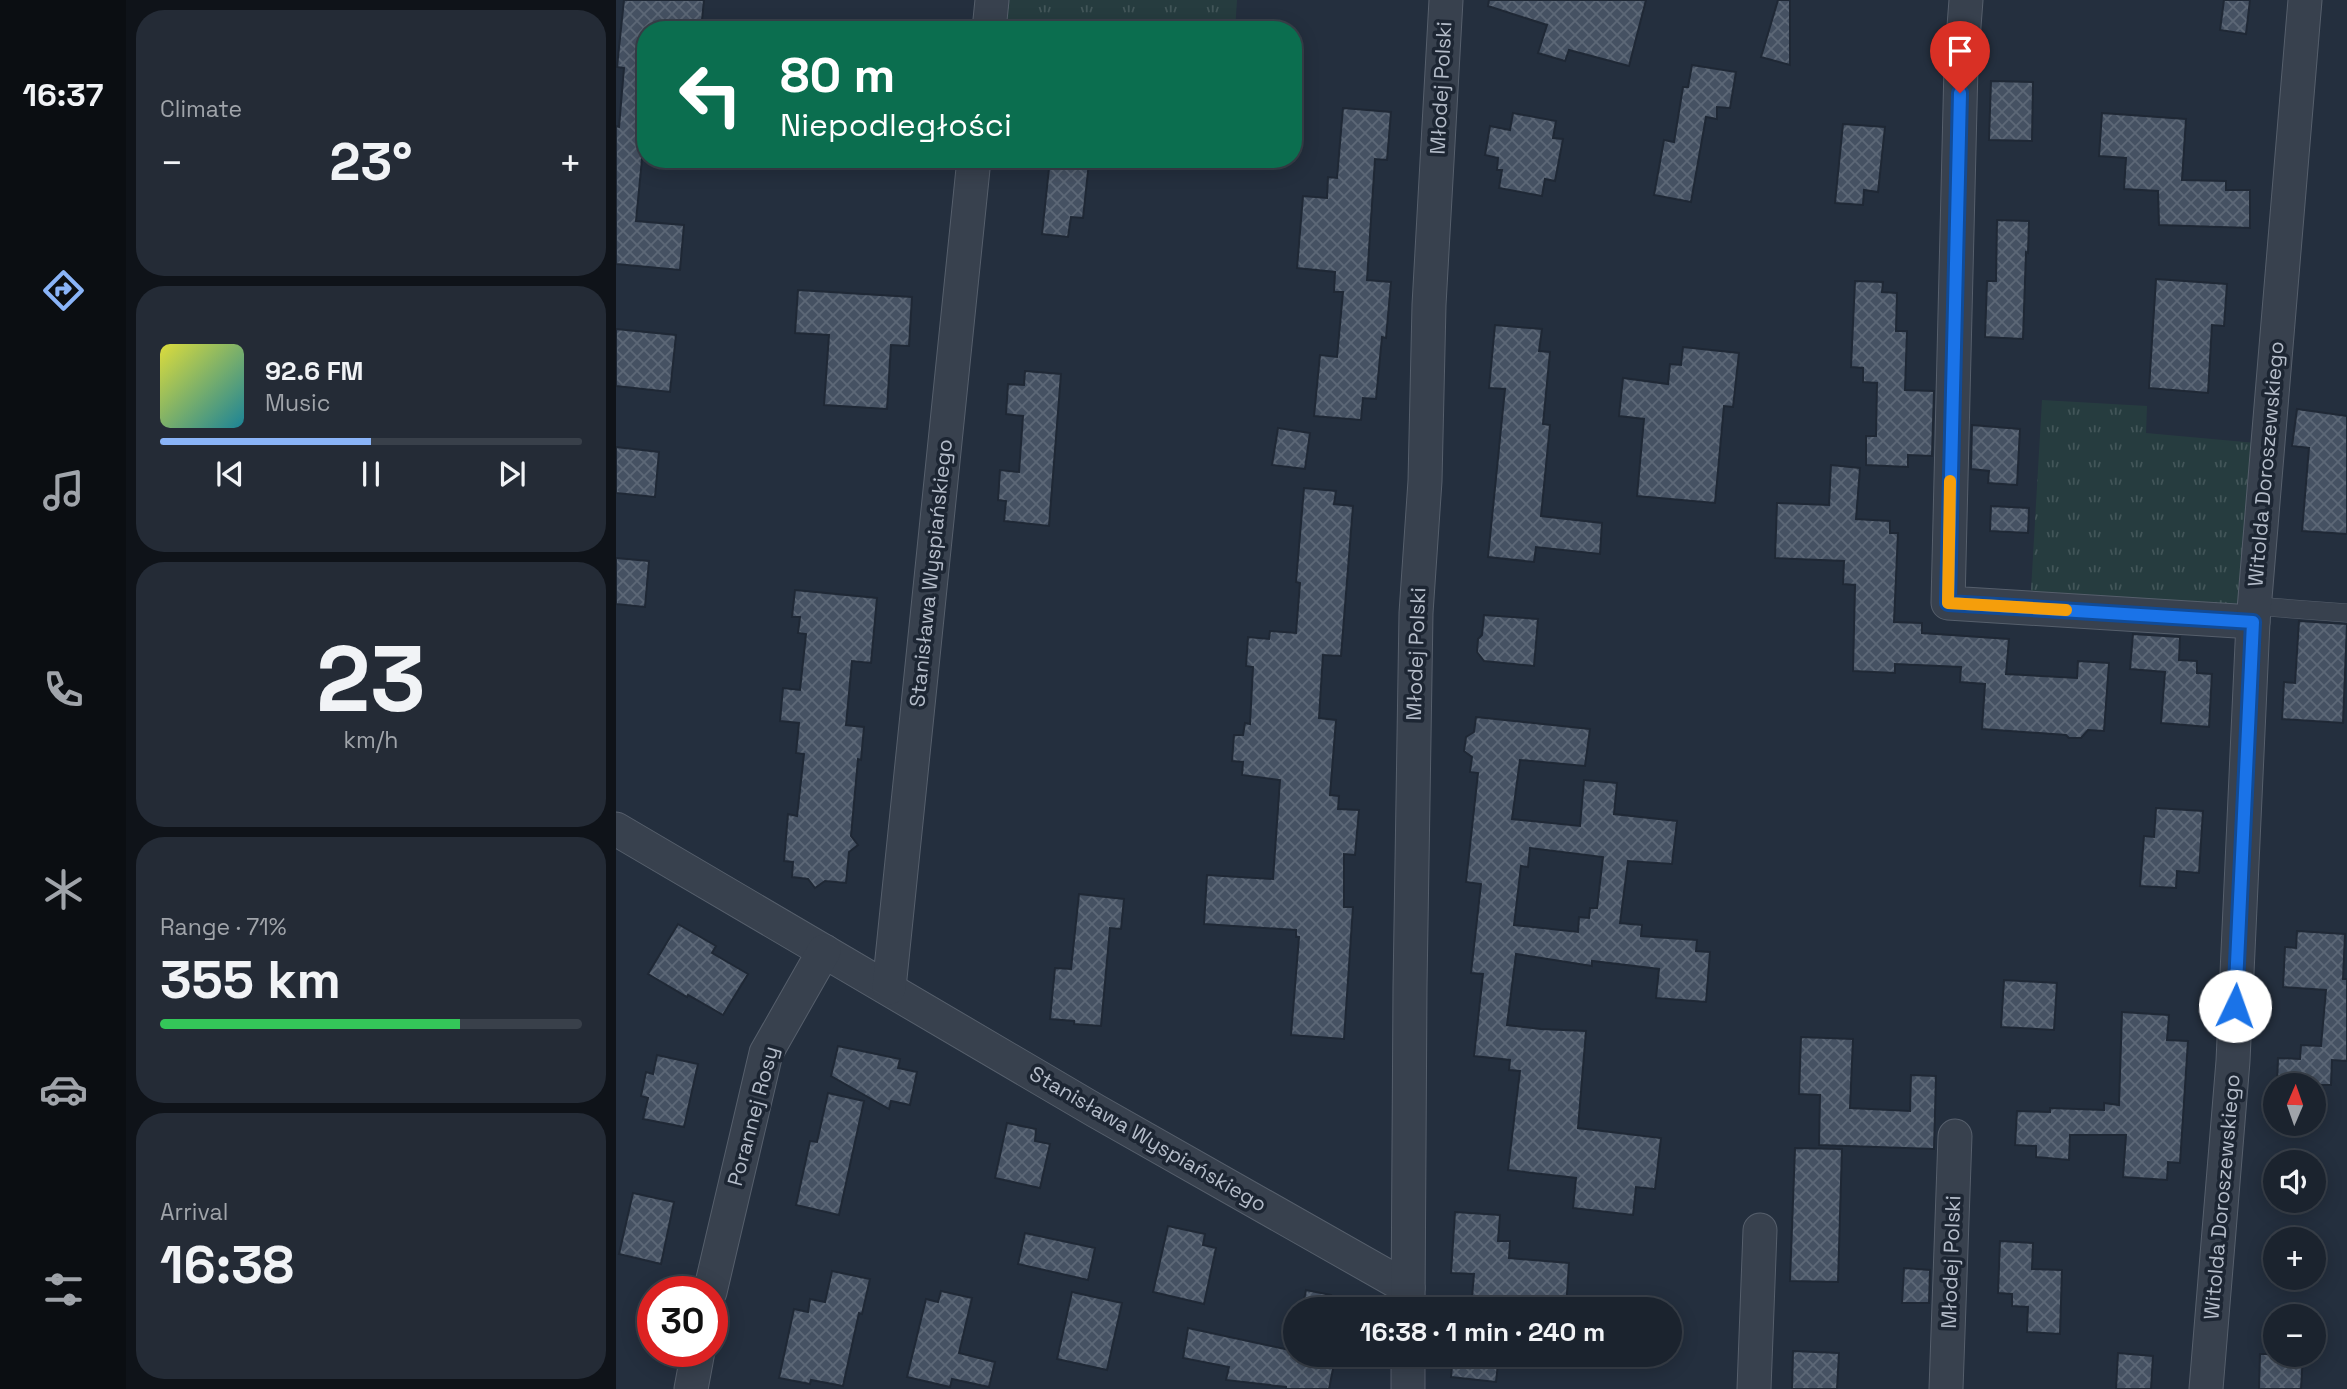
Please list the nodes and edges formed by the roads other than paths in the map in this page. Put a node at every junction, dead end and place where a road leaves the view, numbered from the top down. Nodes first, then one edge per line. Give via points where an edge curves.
1 (992, 0) edge
2 (1446, 0) edge
3 (1966, 0) edge
4 (2305, 0) edge
5 (990, 21) edge
6 (973, 168) edge
7 (2347, 613) edge
8 (2253, 614) junction
9 (616, 829) edge
10 (824, 951) junction
11 (889, 988) junction
12 (1955, 1136) dead end
13 (1760, 1230) dead end
14 (714, 1276) edge
15 (1406, 1297) edge
16 (1408, 1297) edge
17 (695, 1367) edge
18 (1408, 1367) edge
19 (691, 1389) edge
20 (1408, 1389) edge
21 (1754, 1389) edge
22 (1946, 1389) edge
23 (2206, 1389) edge

1 - 5 street
2 - 16 street, Młodej Polski via 1416,613
3 - 8 street via 1948,603
4 - 8 street, Witolda Doroszewskiego
6 - 11 street, Stanisława Wyspiańskiego
7 - 8 lane
8 - 23 street, Witolda Doroszewskiego via 2233,1061
9 - 10 street, Stanisława Wyspiańskiego
10 - 11 street, Stanisława Wyspiańskiego
10 - 14 street, Porannej Rosy via 766,1053
11 - 15 street, Stanisława Wyspiańskiego
12 - 22 street, Młodej Polski
13 - 21 street
17 - 19 street
18 - 20 street

